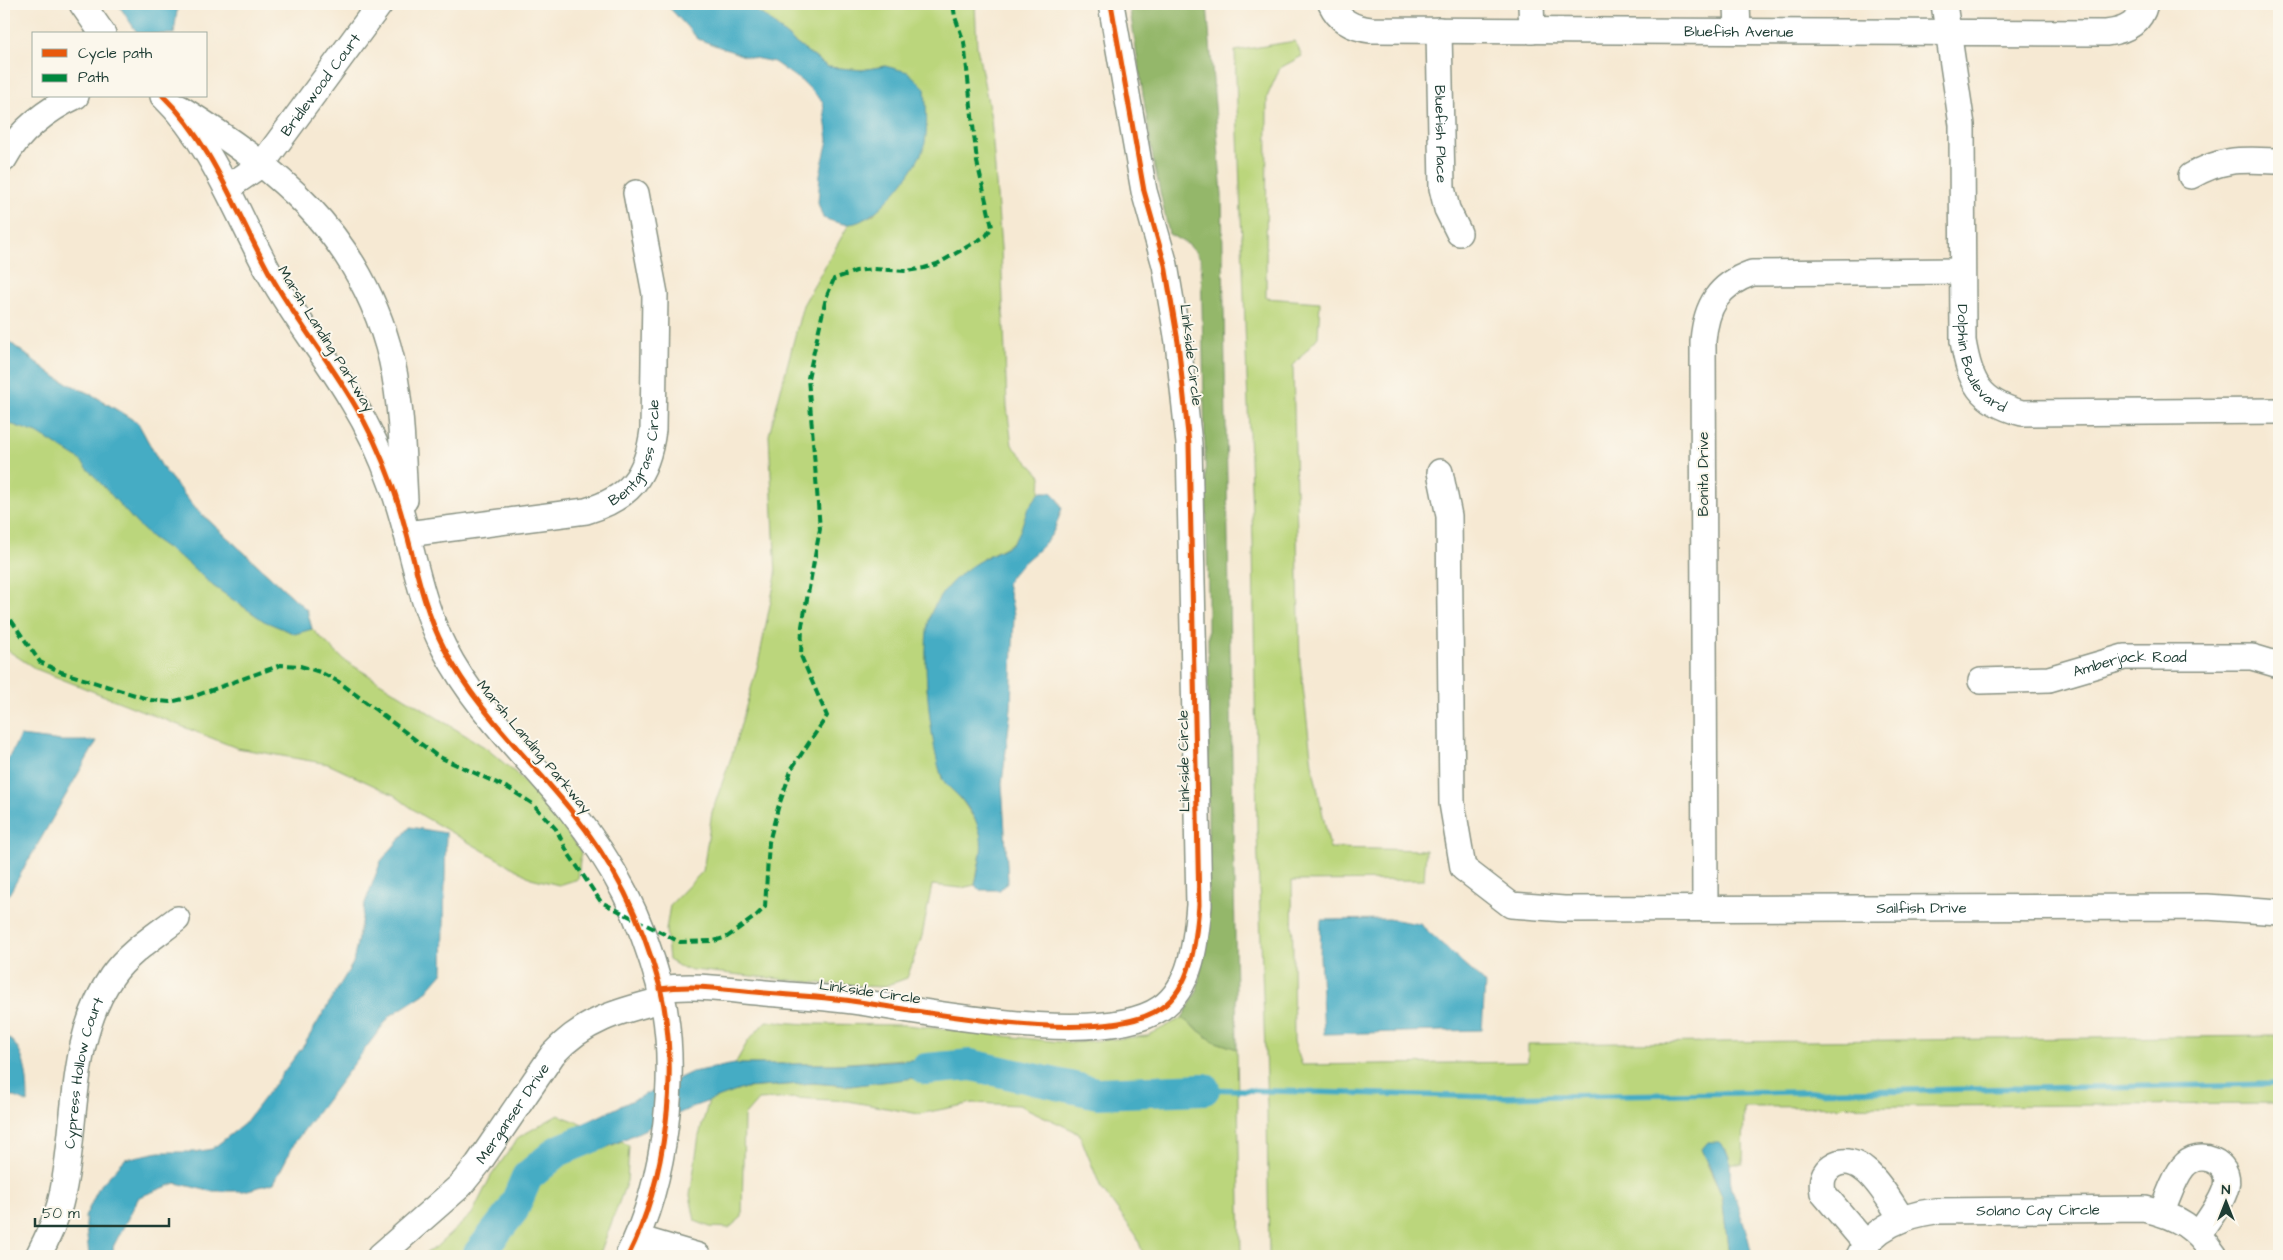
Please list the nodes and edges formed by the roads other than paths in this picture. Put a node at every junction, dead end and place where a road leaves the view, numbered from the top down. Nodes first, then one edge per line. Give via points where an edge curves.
1 (82, 4) edge
2 (380, 4) edge
3 (1111, 4) edge
4 (1331, 4) edge
5 (1531, 4) edge
6 (1737, 4) edge
7 (1944, 4) edge
8 (2145, 4) edge
9 (1439, 30) junction
10 (1532, 31) junction
11 (1738, 31) junction
12 (1948, 31) junction
13 (102, 32) edge
14 (73, 98) edge
15 (165, 98) edge
16 (4, 159) edge
17 (2279, 161) edge
18 (262, 164) junction
19 (2191, 176) dead end
20 (227, 188) junction
21 (636, 194) dead end
22 (1459, 233) dead end
23 (1962, 271) junction
24 (2279, 411) edge
25 (1440, 472) dead end
26 (407, 534) junction
27 (2279, 665) edge
28 (1981, 681) dead end
29 (1706, 908) junction
30 (2279, 912) edge
31 (177, 919) dead end
32 (661, 994) junction
33 (2161, 1213) junction
34 (1902, 1219) junction
35 (2199, 1234) junction
36 (632, 1247) edge
37 (1863, 1250) edge
38 (38, 1256) edge
39 (380, 1256) edge
40 (698, 1256) edge
41 (2215, 1256) edge

1 - 13 street
2 - 18 street, Bridlewood Court
3 - 32 street, Linkside Circle via 1144,191 1165,265 1178,342 1189,444 1199,905 1195,941 1182,984 1162,1007 1142,1018 1071,1025 994,1022 858,1001 699,987
4 - 9 street, Bluefish Avenue via 1336,15 1359,28
5 - 10 street
6 - 11 street
7 - 12 street, Dolphin Boulevard
8 - 12 street, Bluefish Avenue via 2139,18 2118,32
9 - 10 street, Bluefish Avenue
9 - 22 street, Bluefish Place via 1442,188 1447,209
10 - 11 street, Bluefish Avenue
11 - 12 street, Bluefish Avenue
12 - 23 street, Dolphin Boulevard via 1962,125
14 - 16 street via 45,115 12,144
15 - 18 street, Marsh Landing Parkway
15 - 20 street, Marsh Landing Parkway via 200,144
17 - 19 street via 2231,160 2209,165
18 - 20 street, Bridlewood Court
18 - 26 street, Marsh Landing Parkway via 315,212 339,242 376,310 389,347 396,384
20 - 26 street, Marsh Landing Parkway via 270,274 354,402 393,488
21 - 26 street, Bentgrass Circle via 655,294 651,450 634,484 622,496 586,511
23 - 24 street, Dolphin Boulevard via 1963,341 1967,365 1980,391 2004,408 2022,413
23 - 29 street, Bonita Drive via 1752,273 1734,281 1718,294 1705,321
25 - 29 street, Sailfish Drive via 1449,516 1452,803 1463,868 1511,905 1564,909
26 - 32 street, Marsh Landing Parkway via 426,608 444,648 496,725 568,806 627,892 646,939
27 - 28 street, Amberjack Road via 2252,657 2124,657 2049,678
29 - 30 street, Sailfish Drive via 2208,907
31 - 38 street, Cypress Hollow Court via 132,954 112,975 97,1001 82,1048 60,1204
32 - 36 street, Marsh Landing Parkway via 668,1035 669,1070 664,1132 653,1195
32 - 39 street, Merganser Drive via 584,1026 567,1038 460,1186
33 - 34 street, Solano Cay Circle via 2145,1209 1935,1211
33 - 35 street, Solano Cay Circle via 2180,1220
33 - 35 street via 2182,1168 2190,1160 2200,1158 2219,1162 2225,1169 2226,1186
34 - 37 street, Solano Cay Circle via 1885,1227
34 - 37 street via 1862,1166 1844,1162 1827,1170 1821,1184 1823,1194
35 - 41 street, Solano Cay Circle
36 - 40 street

